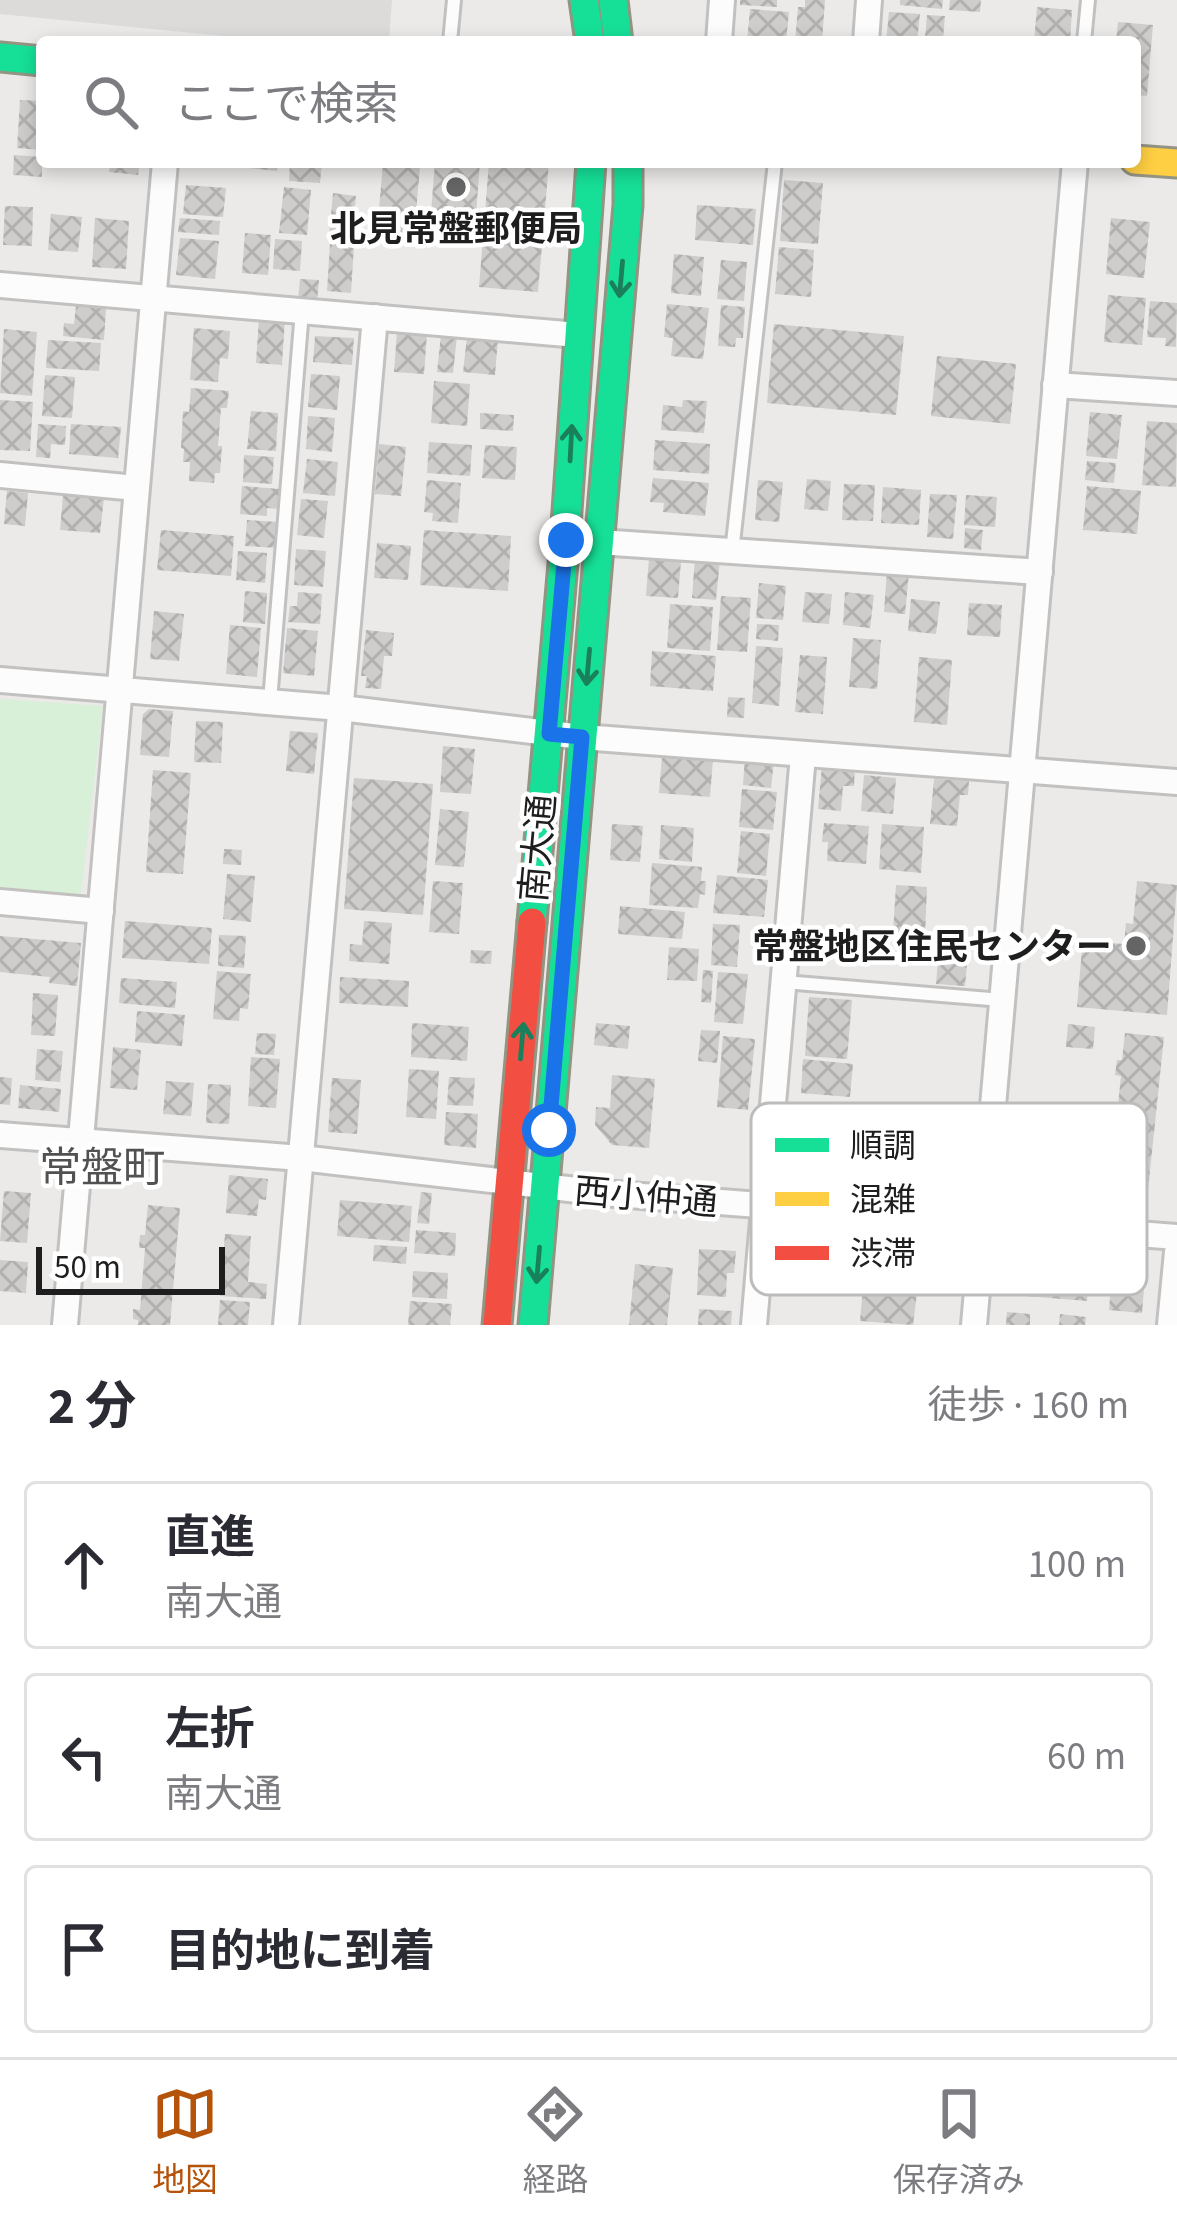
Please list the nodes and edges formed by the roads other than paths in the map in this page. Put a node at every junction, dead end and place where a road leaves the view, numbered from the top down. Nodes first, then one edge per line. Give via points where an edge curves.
1 (454, 0) edge
2 (584, 0) edge
3 (613, 0) edge
4 (722, 0) edge
5 (869, 0) edge
6 (1088, 0) edge
7 (451, 36) edge
8 (589, 36) edge
9 (617, 36) edge
10 (719, 36) edge
11 (866, 36) edge
12 (1085, 36) edge
13 (0, 57) edge
14 (36, 60) edge
15 (1141, 160) edge
16 (1177, 163) edge
17 (164, 168) edge
18 (591, 168) edge
19 (628, 168) edge
20 (774, 168) edge
21 (1074, 168) edge
22 (0, 285) edge
23 (153, 298) junction
24 (302, 311) junction
25 (375, 317) junction
26 (578, 335) junction
27 (1055, 385) junction
28 (1177, 393) edge
29 (0, 475) edge
30 (136, 488) junction
31 (599, 542) junction
32 (732, 552) junction
33 (1040, 572) junction
34 (0, 680) edge
35 (122, 689) junction
36 (270, 701) junction
37 (341, 708) junction
38 (549, 734) junction
39 (582, 737) junction
40 (803, 754) junction
41 (1022, 770) junction
42 (1177, 782) edge
43 (0, 902) edge
44 (101, 911) junction
45 (784, 982) junction
46 (1002, 1000) junction
47 (774, 1103) edge
48 (993, 1103) edge
49 (0, 1135) edge
50 (81, 1142) junction
51 (301, 1158) junction
52 (510, 1183) junction
53 (546, 1186) junction
54 (751, 1207) edge
55 (1147, 1234) edge
56 (1177, 1237) edge
57 (1177, 1252) edge
58 (757, 1295) edge
59 (976, 1295) edge
60 (65, 1325) edge
61 (286, 1325) edge
62 (497, 1325) edge
63 (533, 1325) edge
64 (754, 1325) edge
65 (974, 1325) edge
66 (1170, 1325) edge

1 - 7 lane
2 - 8 street
3 - 9 street
4 - 10 street
5 - 11 street
6 - 12 lane
13 - 14 street
15 - 16 street
17 - 23 street
18 - 26 street, 南大通
19 -> 31 street, 南大通
20 - 32 lane
21 - 27 street
22 - 23 street
23 - 24 street
23 - 30 street
24 - 25 street
24 - 36 lane
25 - 26 street
25 - 37 street
38 -> 26 street, 南大通
27 - 28 street
27 - 33 street
29 - 30 street
30 - 35 street
31 - 32 street
31 -> 39 street, 南大通
32 - 33 street
33 - 41 street
34 - 35 street
35 - 36 street
35 - 44 street
36 - 37 street
37 - 38 street
37 - 51 street
38 - 39 street
52 -> 38 street, 南大通
39 - 40 street
39 - 53 street, 南大通
40 - 41 street
40 - 45 street
41 - 42 street
41 - 46 street
43 - 44 street
44 - 50 street
45 - 46 lane
45 - 47 street
46 - 48 street
49 - 50 street, 西小仲通
50 - 51 street, 西小仲通
50 - 60 street
51 - 52 street, 西小仲通
51 - 61 street
52 - 53 street, 西小仲通
52 - 62 street, 南大通
53 - 54 street, 西小仲通
53 -> 63 street, 南大通
55 - 56 street, 西小仲通
57 - 66 street
58 - 64 street
59 - 65 street

